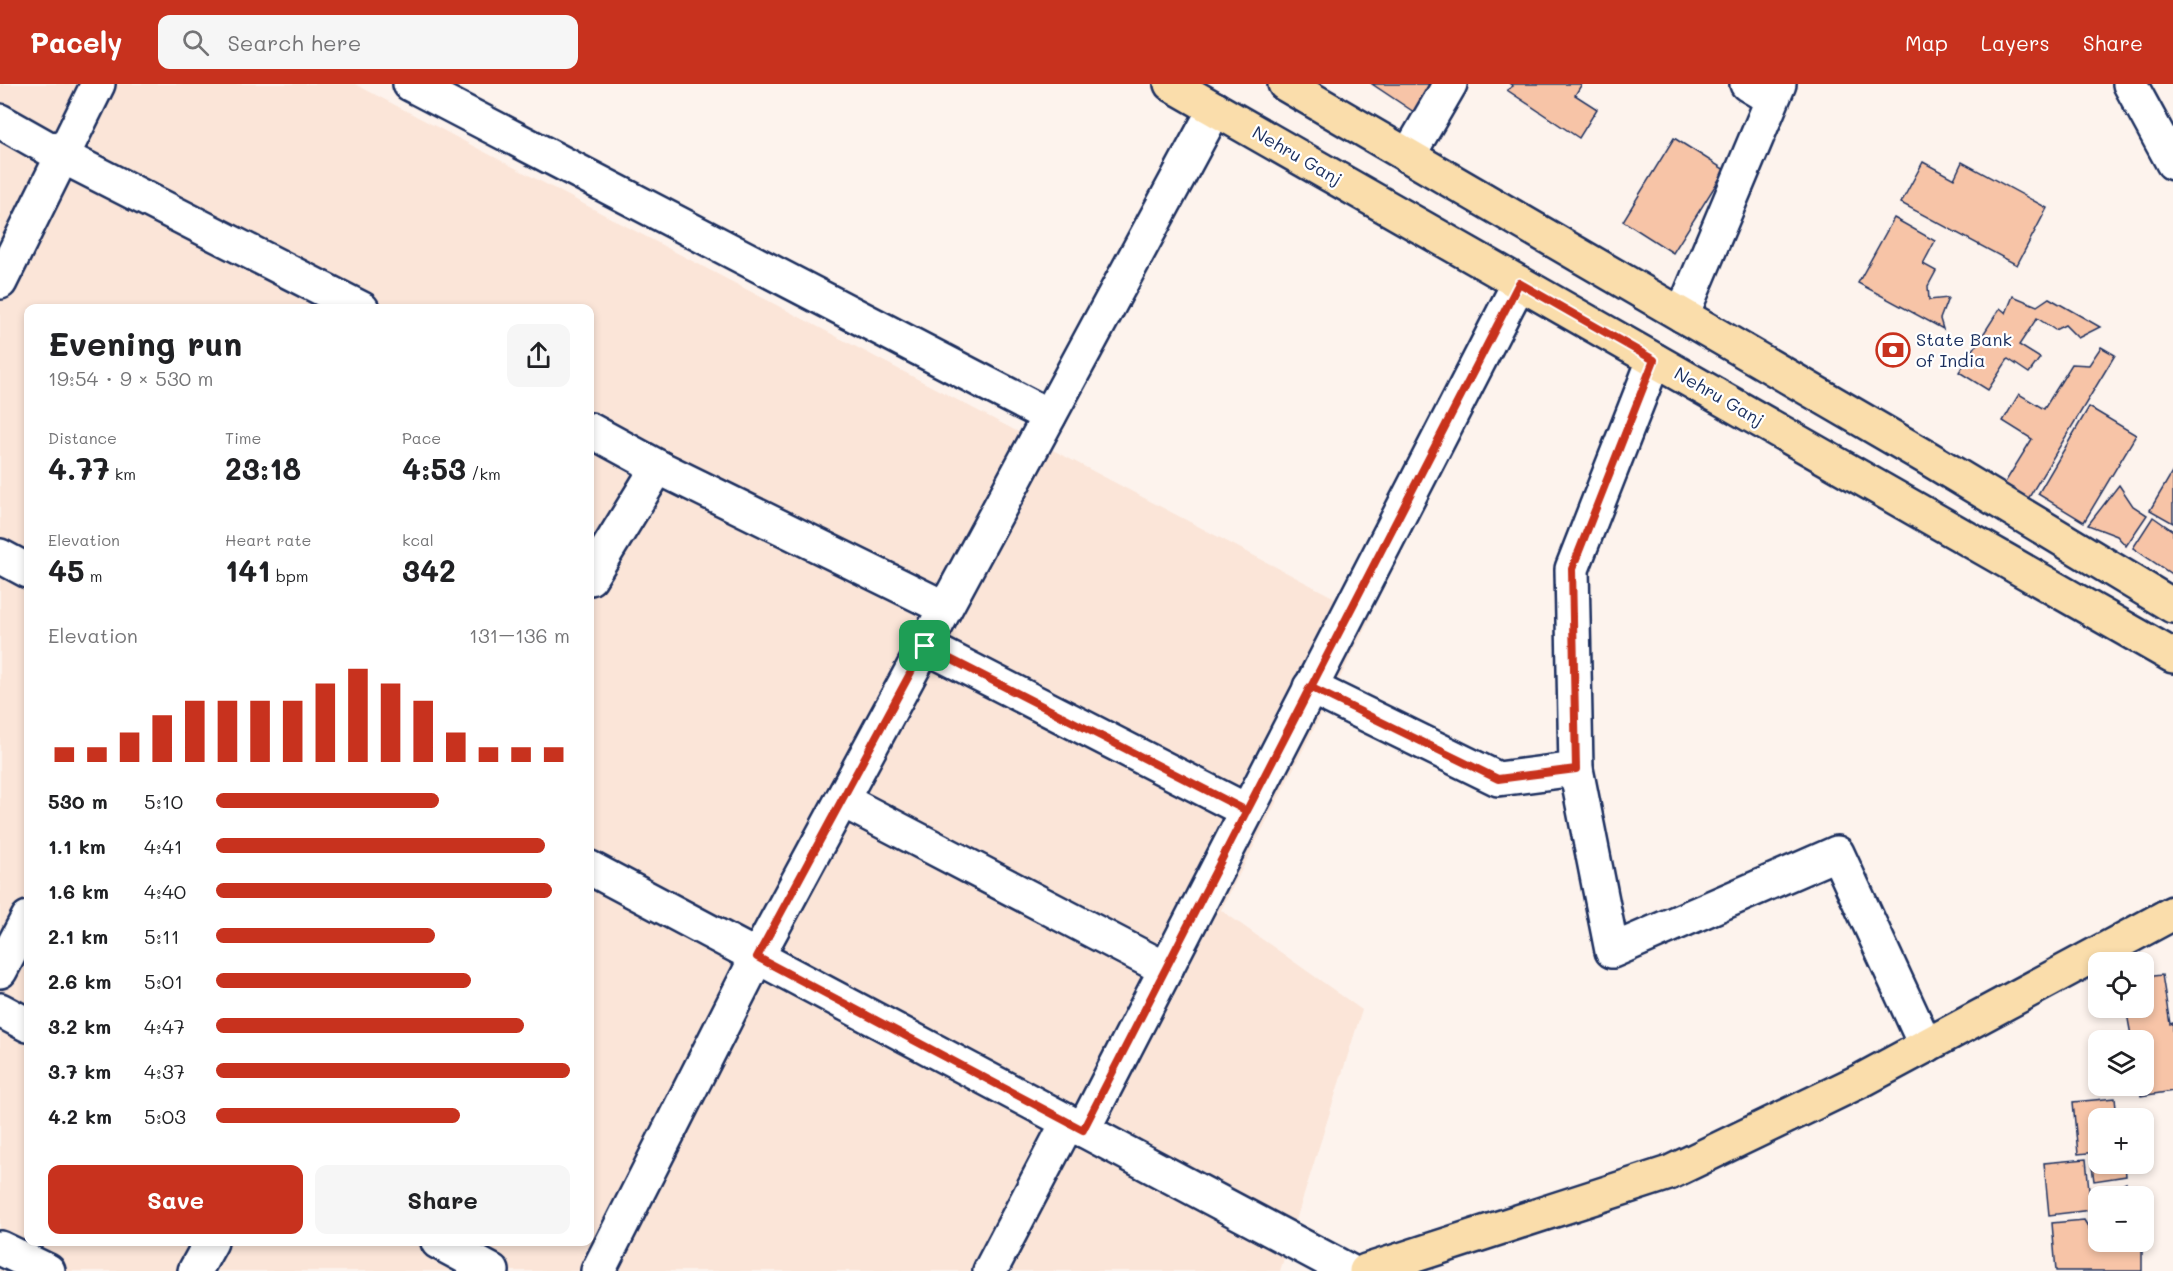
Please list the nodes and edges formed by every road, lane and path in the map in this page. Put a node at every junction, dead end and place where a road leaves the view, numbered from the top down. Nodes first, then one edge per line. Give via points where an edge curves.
1 (98, 84) edge
2 (410, 84) edge
3 (1171, 84) edge
4 (1285, 84) edge
5 (1450, 84) edge
6 (2130, 84) edge
7 (1766, 89) edge
8 (1215, 109) junction
9 (0, 121) edge
10 (62, 156) junction
11 (1408, 156) junction
12 (2173, 163) edge
13 (0, 282) edge
14 (1519, 283) junction
15 (352, 304) edge
16 (1682, 315) junction
17 (1654, 360) junction
18 (1049, 416) junction
19 (594, 432) edge
20 (658, 467) junction
21 (0, 556) edge
22 (24, 569) edge
23 (594, 571) edge
24 (2173, 606) edge
25 (945, 608) junction
26 (925, 646) junction
27 (2173, 656) edge
28 (1310, 687) junction
29 (1576, 769) junction
30 (842, 800) junction
31 (1247, 811) junction
32 (594, 870) edge
33 (2173, 913) edge
34 (24, 925) edge
35 (757, 957) junction
36 (1166, 969) junction
37 (0, 970) edge
38 (0, 1010) edge
39 (24, 1023) edge
40 (1926, 1046) junction
41 (1075, 1126) junction
42 (209, 1246) edge
43 (445, 1246) edge
44 (0, 1248) edge
45 (48, 1271) edge
46 (195, 1271) edge
47 (492, 1271) edge
48 (598, 1271) edge
49 (990, 1271) edge
50 (1349, 1271) edge
51 (1366, 1271) edge

1 - 10 street
2 - 18 street
3 - 8 main road, Nehru Ganj
4 - 11 main road
5 - 11 street
6 - 12 street
7 - 16 street
8 - 14 main road, Nehru Ganj
8 - 18 street
9 - 10 street
10 - 13 street
10 - 15 street
11 - 16 main road
14 - 17 main road, Nehru Ganj
14 - 28 street
16 - 24 main road
17 - 27 main road, Nehru Ganj
17 - 29 street via 1572,569
18 - 25 street
19 - 20 street
20 - 23 street
20 - 25 street
21 - 22 street
25 - 26 street
26 - 30 street
26 - 31 street
28 - 29 street via 1498,779
28 - 31 street
29 - 40 street via 1612,951 1837,853
30 - 35 street
30 - 36 street
31 - 36 street
32 - 35 street
33 - 40 main road
34 - 37 street
35 - 41 street
35 - 48 street
36 - 41 street
38 - 39 street
40 - 51 main road via 1669,1173
41 - 49 street
41 - 50 street
42 - 46 street
43 - 47 street
44 - 45 street

